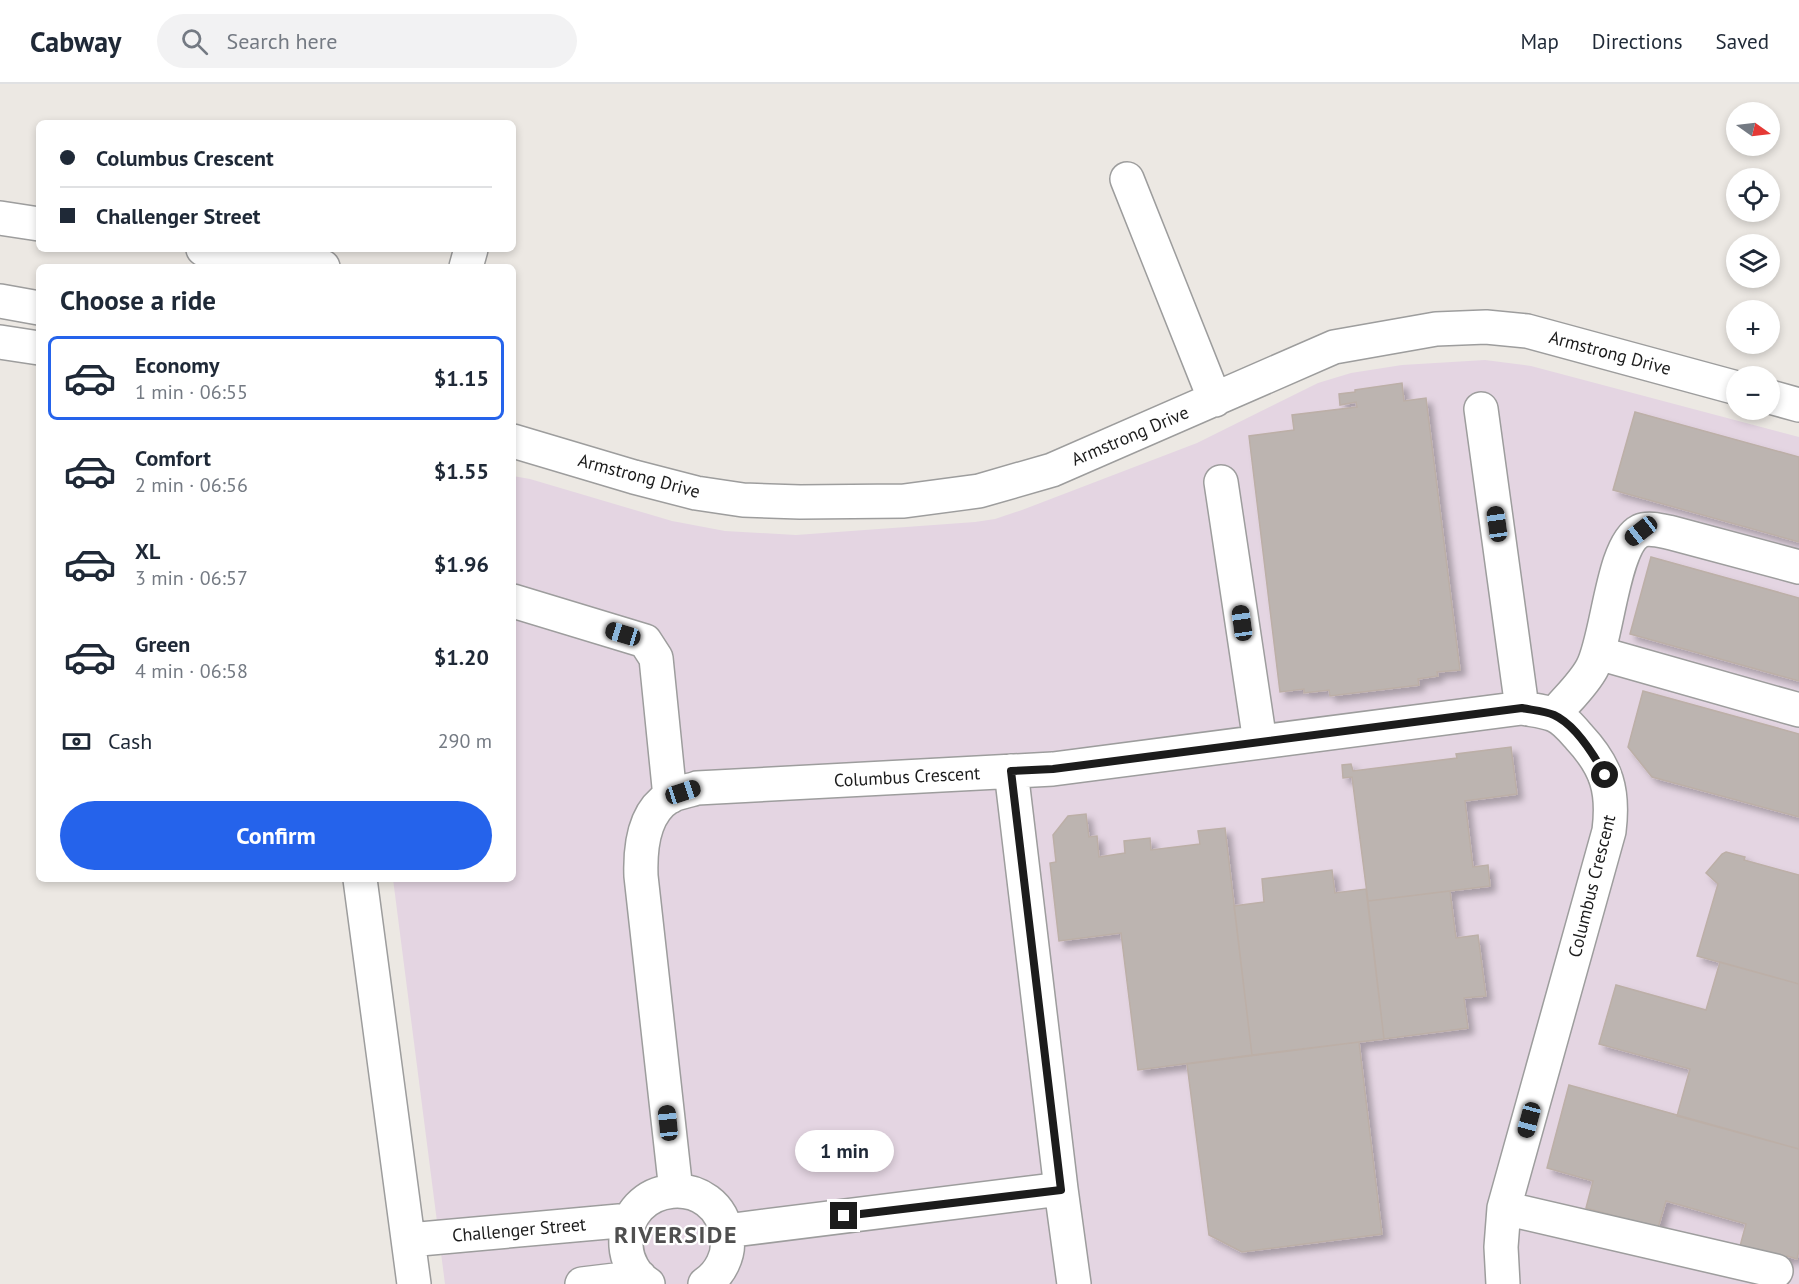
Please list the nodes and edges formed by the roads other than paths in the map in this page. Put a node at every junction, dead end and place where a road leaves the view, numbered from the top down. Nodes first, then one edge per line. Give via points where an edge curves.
1 (1127, 179) dead end
2 (0, 219) edge
3 (36, 224) edge
4 (223, 252) edge
5 (304, 264) edge
6 (0, 301) edge
7 (36, 307) edge
8 (0, 342) edge
9 (36, 348) edge
10 (1726, 385) edge
11 (1215, 400) junction
12 (1780, 400) edge
13 (1799, 405) edge
14 (1481, 409) dead end
15 (516, 442) edge
16 (1221, 482) dead end
17 (1799, 567) edge
18 (516, 602) edge
19 (1598, 653) junction
20 (1522, 708) junction
21 (1799, 710) edge
22 (1554, 715) junction
23 (1260, 742) junction
24 (1011, 771) junction
25 (670, 797) junction
26 (360, 882) edge
27 (1061, 1190) junction
28 (676, 1191) junction
29 (1504, 1208) junction
30 (630, 1220) junction
31 (726, 1231) junction
32 (409, 1240) junction
33 (1776, 1270) dead end
34 (644, 1280) edge
35 (414, 1284) edge
36 (582, 1284) edge
37 (705, 1284) edge
38 (1074, 1284) edge
39 (1503, 1284) edge

1 - 11 street
2 - 3 street
4 - 5 street
6 - 7 street
8 - 9 street
10 - 11 street, Armstrong Drive via 1527,331 1436,328 1334,347
11 - 15 street, Armstrong Drive via 1052,470 980,491 904,501 800,502 708,495
12 - 13 street
14 - 20 street
16 - 23 street
17 - 19 street via 1672,533 1641,531 1629,540 1621,558
18 - 25 street via 645,640 656,658
19 - 21 street
19 - 22 street via 1592,669
20 - 22 street, Columbus Crescent
20 - 23 street, Columbus Crescent
22 - 29 street, Columbus Crescent via 1591,750 1605,775 1612,809
23 - 24 street, Columbus Crescent
24 - 25 street, Columbus Crescent via 697,788
24 - 27 street
25 - 28 street via 654,811 640,851
26 - 32 street
27 - 31 street
27 - 38 street
28 - 30 street via 653,1196 639,1206
28 - 31 street via 702,1196 715,1207
29 - 33 street
29 - 39 street, Columbus Crescent
30 - 32 street, Challenger Street
30 - 34 street via 626,1254
31 - 37 street via 726,1255 719,1270
32 - 35 street
34 - 36 street

